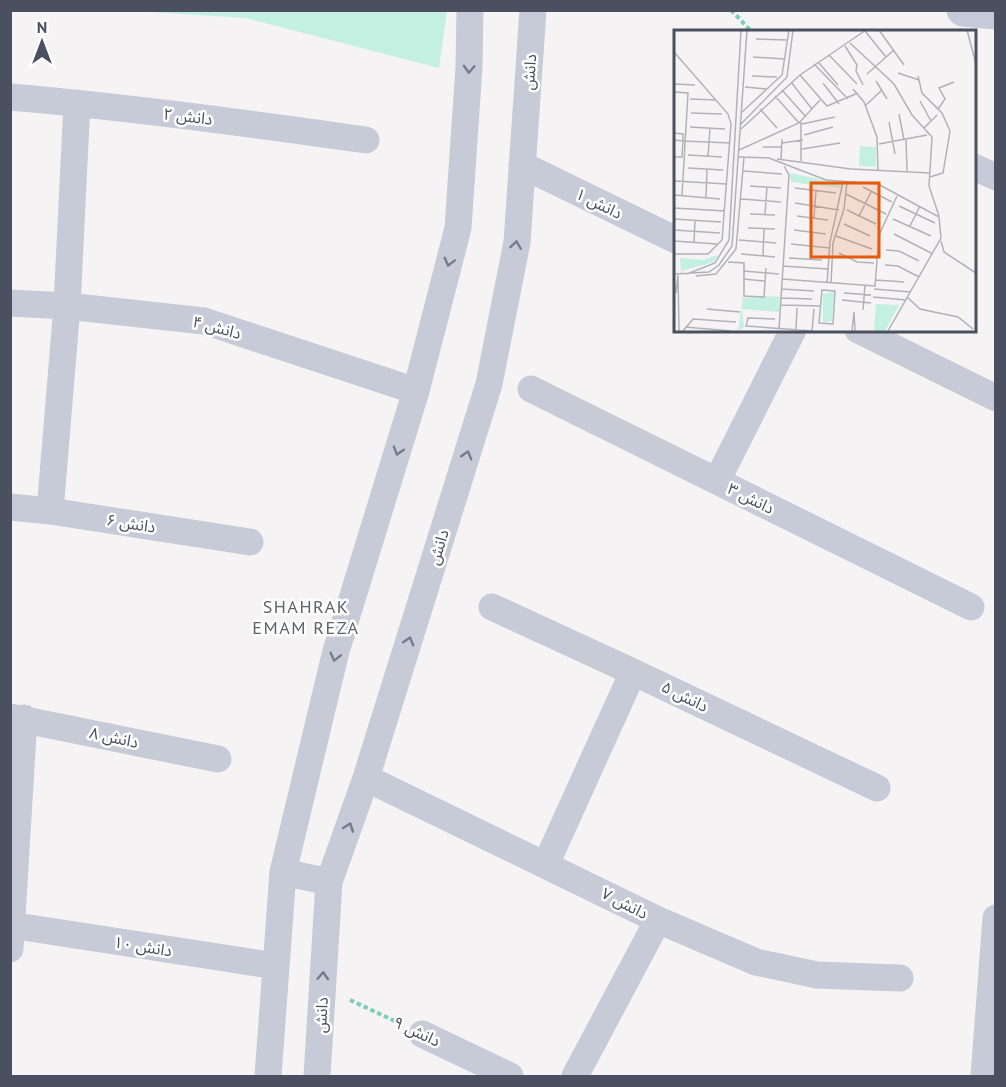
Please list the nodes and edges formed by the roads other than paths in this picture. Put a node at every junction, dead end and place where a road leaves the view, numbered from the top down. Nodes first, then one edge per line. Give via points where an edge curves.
1 (470, 10) edge
2 (532, 10) edge
3 (963, 10) edge
4 (996, 13) edge
5 (10, 97) edge
6 (77, 103) junction
7 (366, 140) dead end
8 (522, 165) junction
9 (976, 167) edge
10 (996, 177) edge
11 (674, 239) edge
12 (10, 303) edge
13 (67, 306) junction
14 (793, 332) edge
15 (862, 332) edge
16 (531, 389) dead end
17 (416, 391) junction
18 (996, 398) edge
19 (717, 481) junction
20 (10, 507) edge
21 (50, 510) junction
22 (250, 542) dead end
23 (492, 607) dead end
24 (971, 607) dead end
25 (633, 672) junction
26 (17, 718) edge
27 (218, 759) dead end
28 (366, 778) junction
29 (877, 788) dead end
30 (546, 864) junction
31 (283, 872) junction
32 (329, 882) junction
33 (996, 918) edge
34 (658, 920) junction
35 (11, 934) edge
36 (276, 966) junction
37 (900, 978) dead end
38 (422, 1034) road end
39 (268, 1077) edge
40 (317, 1077) edge
41 (510, 1077) edge
42 (575, 1077) edge
43 (984, 1077) edge

1 -> 17 street via 458,228
2 - 8 street, دانش
3 - 4 main road
5 - 6 street, دانش ۲
6 - 7 street, دانش ۲
6 - 13 street
8 - 11 street, دانش ۱
28 -> 8 street, دانش via 489,384 517,242
9 - 10 street
12 - 13 street, دانش ۴
13 - 17 street, دانش ۴ via 204,321
13 - 21 street
14 - 19 street
15 - 18 street
16 - 19 street, دانش ۳
17 -> 31 street via 336,651
19 - 24 street, دانش ۳
20 - 21 street, دانش ۶
21 - 22 street, دانش ۶
23 - 25 street, دانش ۵
25 - 29 street, دانش ۵
25 - 30 street
26 - 27 street, دانش ۸
26 - 35 street
28 - 30 street, دانش ۷
32 -> 28 street, دانش
30 - 34 street, دانش ۷
31 - 32 street
31 - 36 street
40 -> 32 street, دانش
33 - 43 street
34 - 37 street, دانش ۷ via 756,962 817,975
34 - 42 street
35 - 36 street, دانش ۱۰
36 - 39 street
38 - 41 street, دانش ۹

